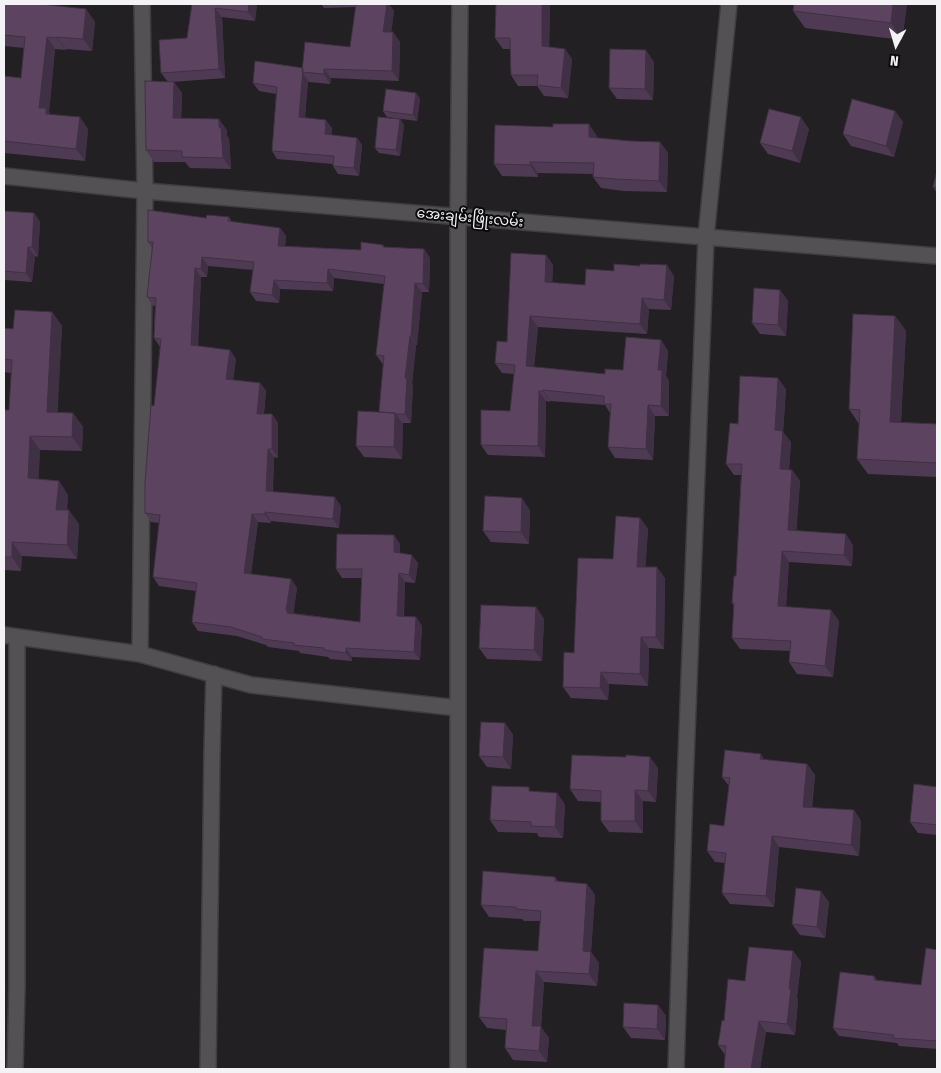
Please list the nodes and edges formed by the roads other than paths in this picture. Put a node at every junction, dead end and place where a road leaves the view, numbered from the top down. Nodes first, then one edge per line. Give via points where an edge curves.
1 (142, 4) edge
2 (460, 4) edge
3 (729, 4) edge
4 (4, 176) edge
5 (145, 191) junction
6 (458, 217) junction
7 (706, 237) junction
8 (937, 256) edge
9 (10, 636) edge
10 (140, 654) junction
11 (214, 674) junction
12 (458, 708) junction
13 (15, 1069) edge
14 (208, 1069) edge
15 (458, 1069) edge
16 (676, 1069) edge

1 - 5 street
2 - 6 street
3 - 7 street
4 - 5 street, အေးချမ်းဖြိုးလမ်း
5 - 6 street, အေးချမ်းဖြိုးလမ်း
5 - 10 street
6 - 7 street, အေးချမ်းဖြိုးလမ်း
6 - 12 street
7 - 8 street, အေးချမ်းဖြိုးလမ်း
7 - 16 street
9 - 10 street
9 - 13 street via 17,986
10 - 11 street
11 - 12 street via 251,685
11 - 14 street
12 - 15 street

